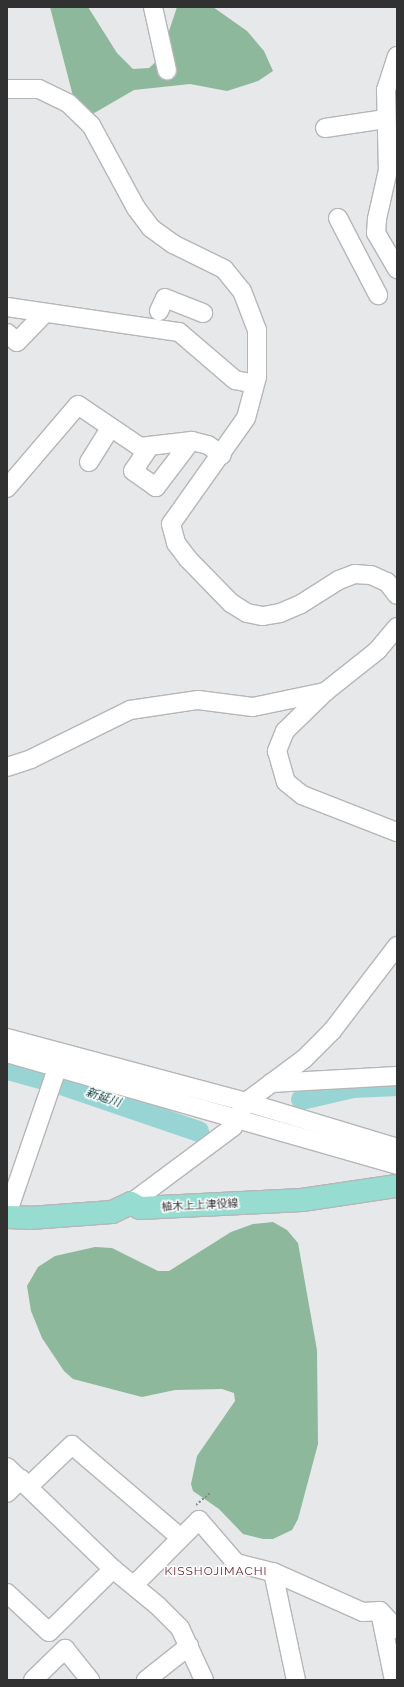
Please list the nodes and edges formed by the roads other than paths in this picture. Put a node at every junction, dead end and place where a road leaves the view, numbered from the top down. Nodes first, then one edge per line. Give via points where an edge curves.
1 (153, 7) edge
2 (397, 56) edge
3 (167, 70) dead end
4 (7, 89) edge
5 (385, 120) junction
6 (325, 128) dead end
7 (338, 218) dead end
8 (384, 249) junction
9 (363, 264) junction
10 (397, 270) edge
11 (378, 295) dead end
12 (7, 307) edge
13 (186, 307) junction
14 (159, 311) dead end
15 (45, 312) junction
16 (203, 313) dead end
17 (179, 332) junction
18 (7, 333) edge
19 (255, 384) junction
20 (110, 429) junction
21 (191, 441) junction
22 (150, 446) junction
23 (222, 455) junction
24 (88, 462) dead end
25 (7, 488) edge
26 (397, 595) edge
27 (397, 627) edge
28 (325, 692) junction
29 (7, 767) edge
30 (397, 832) edge
31 (397, 946) edge
32 (7, 1038) edge
33 (7, 1053) edge
34 (60, 1062) junction
35 (397, 1076) edge
36 (271, 1083) junction
37 (241, 1110) junction
38 (397, 1148) edge
39 (397, 1165) edge
40 (397, 1186) edge
41 (131, 1203) junction
42 (8, 1215) edge
43 (7, 1467) edge
44 (24, 1483) junction
45 (7, 1493) edge
46 (181, 1538) junction
47 (113, 1569) junction
48 (273, 1572) junction
49 (134, 1586) junction
50 (7, 1593) edge
51 (380, 1611) junction
52 (397, 1629) edge
53 (190, 1646) junction
54 (33, 1680) edge
55 (90, 1680) edge
56 (146, 1680) edge
57 (204, 1680) edge
58 (296, 1680) edge
59 (394, 1680) edge

1 - 3 street
2 - 5 street via 386,90
4 - 19 street via 39,90 68,103 91,125 136,208 151,228 173,244 224,269 242,291 257,330
5 - 6 street
5 - 8 street via 388,170 376,233
7 - 9 street
8 - 9 street
8 - 10 street
9 - 11 street
12 - 15 street
13 - 14 street via 165,298
13 - 16 street
13 - 17 street
15 - 17 street
15 - 18 street via 17,342
17 - 19 street via 235,380
19 - 23 street via 246,418
20 - 22 street via 140,447
20 - 24 street
20 - 25 street via 78,405
21 - 22 street
21 - 22 street via 156,487 133,471
21 - 23 street via 208,446
23 - 26 street via 171,524 176,543 230,603 247,613 263,616 280,613 355,574 371,575 387,582
27 - 28 street via 378,650
28 - 29 street via 253,707 198,700 130,710 31,759
28 - 30 street via 285,730 278,751 286,782 302,795
31 - 36 street via 332,1031 304,1060
32 - 34 street
33 - 34 street
34 - 37 street
34 - 42 street
35 - 36 street
36 - 37 street
37 - 38 street
37 - 39 street
37 - 41 street via 233,1127
40 - 41 main road, 植木上上津役線 via 302,1200 140,1208
41 - 42 main road via 112,1212 30,1218
43 - 44 street
44 - 45 street
44 - 46 street via 72,1445
44 - 47 street
46 - 48 street via 199,1520 236,1563
46 - 49 street
47 - 49 street
47 - 50 street via 49,1632
48 - 51 street via 363,1612
48 - 58 street
49 - 53 street via 180,1628
51 - 52 street
51 - 59 street
53 - 56 street
53 - 57 street
54 - 55 street via 65,1649

